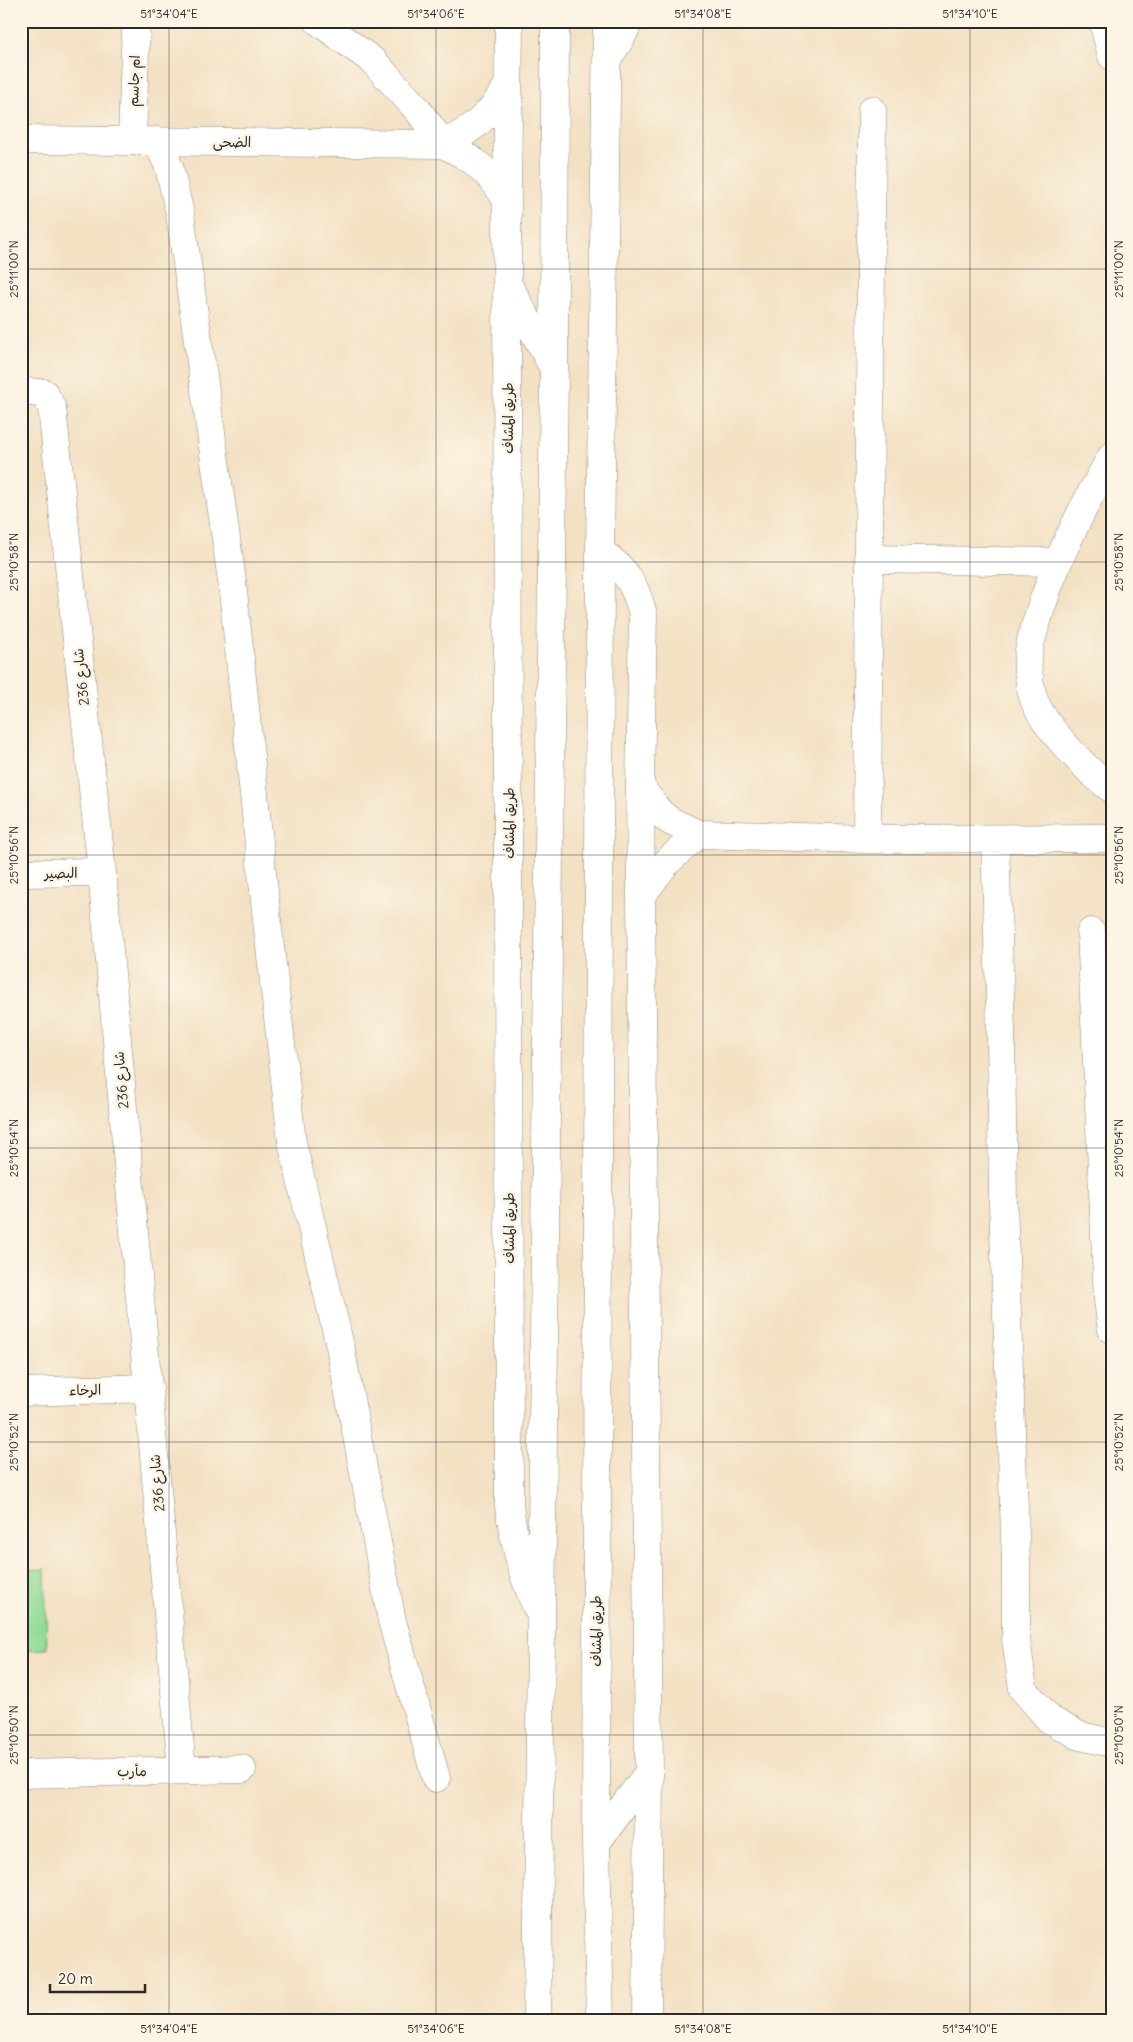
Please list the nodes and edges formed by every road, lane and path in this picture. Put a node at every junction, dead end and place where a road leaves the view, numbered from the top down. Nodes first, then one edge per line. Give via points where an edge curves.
1 (136, 21) edge
2 (318, 21) edge
3 (509, 21) edge
4 (555, 21) edge
5 (608, 21) edge
6 (629, 21) edge
7 (1104, 21) edge
8 (1112, 56) edge
9 (607, 59) junction
10 (508, 86) junction
11 (872, 110) dead end
12 (21, 140) edge
13 (144, 141) junction
14 (443, 144) junction
15 (507, 201) junction
16 (508, 284) junction
17 (554, 368) junction
18 (32, 393) edge
19 (1112, 456) edge
20 (600, 552) junction
21 (869, 559) junction
22 (1058, 562) junction
23 (640, 786) junction
24 (1112, 789) edge
25 (698, 834) junction
26 (1112, 838) edge
27 (868, 839) junction
28 (995, 839) junction
29 (102, 872) junction
30 (21, 873) edge
31 (641, 896) junction
32 (1091, 932) dead end
33 (1110, 1300) edge
34 (1112, 1330) edge
35 (149, 1388) junction
36 (21, 1392) edge
37 (543, 1619) junction
38 (1112, 1743) edge
39 (242, 1769) dead end
40 (182, 1770) junction
41 (649, 1772) junction
42 (21, 1774) edge
43 (436, 1778) dead end
44 (596, 1843) junction
45 (535, 2016) edge
46 (600, 2021) edge
47 (647, 2021) edge

1 - 13 street, ام جاسم
2 - 14 street via 373,61 417,109
3 - 10 street, طريق المشاف
4 - 17 street, طريق المشاف
5 - 9 street, طريق المشاف
6 - 9 street
7 - 8 street
9 - 20 street, طريق المشاف
10 - 14 street, الضحى via 500,101 476,127
10 - 15 street, طريق المشاف
11 - 21 street
12 - 13 street, الضحى
13 - 14 street, الضحى
13 - 43 street via 169,167 180,214 229,562 292,1142 340,1346 392,1621
14 - 15 street, الضحى via 482,167 498,184
15 - 16 street, طريق المشاف
16 - 17 street
16 - 37 street, طريق المشاف via 509,1506 520,1564
17 - 37 street, طريق المشاف
18 - 29 street, شارع 236 via 52,408
19 - 22 street via 1072,528
20 - 23 street via 629,578 643,614
20 - 44 street, طريق المشاف
21 - 22 street
21 - 27 street
22 - 24 street via 1031,637 1028,670 1034,699 1052,730 1074,756
23 - 25 street via 658,811 670,821
23 - 31 street
25 - 27 street
25 - 31 street via 667,862
26 - 28 street
27 - 28 street
28 - 38 street via 1016,1639 1023,1689 1048,1719 1080,1736
29 - 30 street, البصير
29 - 35 street, شارع 236
31 - 41 street
32 - 33 street
33 - 34 street
35 - 36 street, الرخاء
35 - 40 street, شارع 236
37 - 45 street, طريق المشاف
39 - 40 street, مأرب
40 - 42 street, مأرب
41 - 44 street
41 - 47 street
44 - 46 street, طريق المشاف

